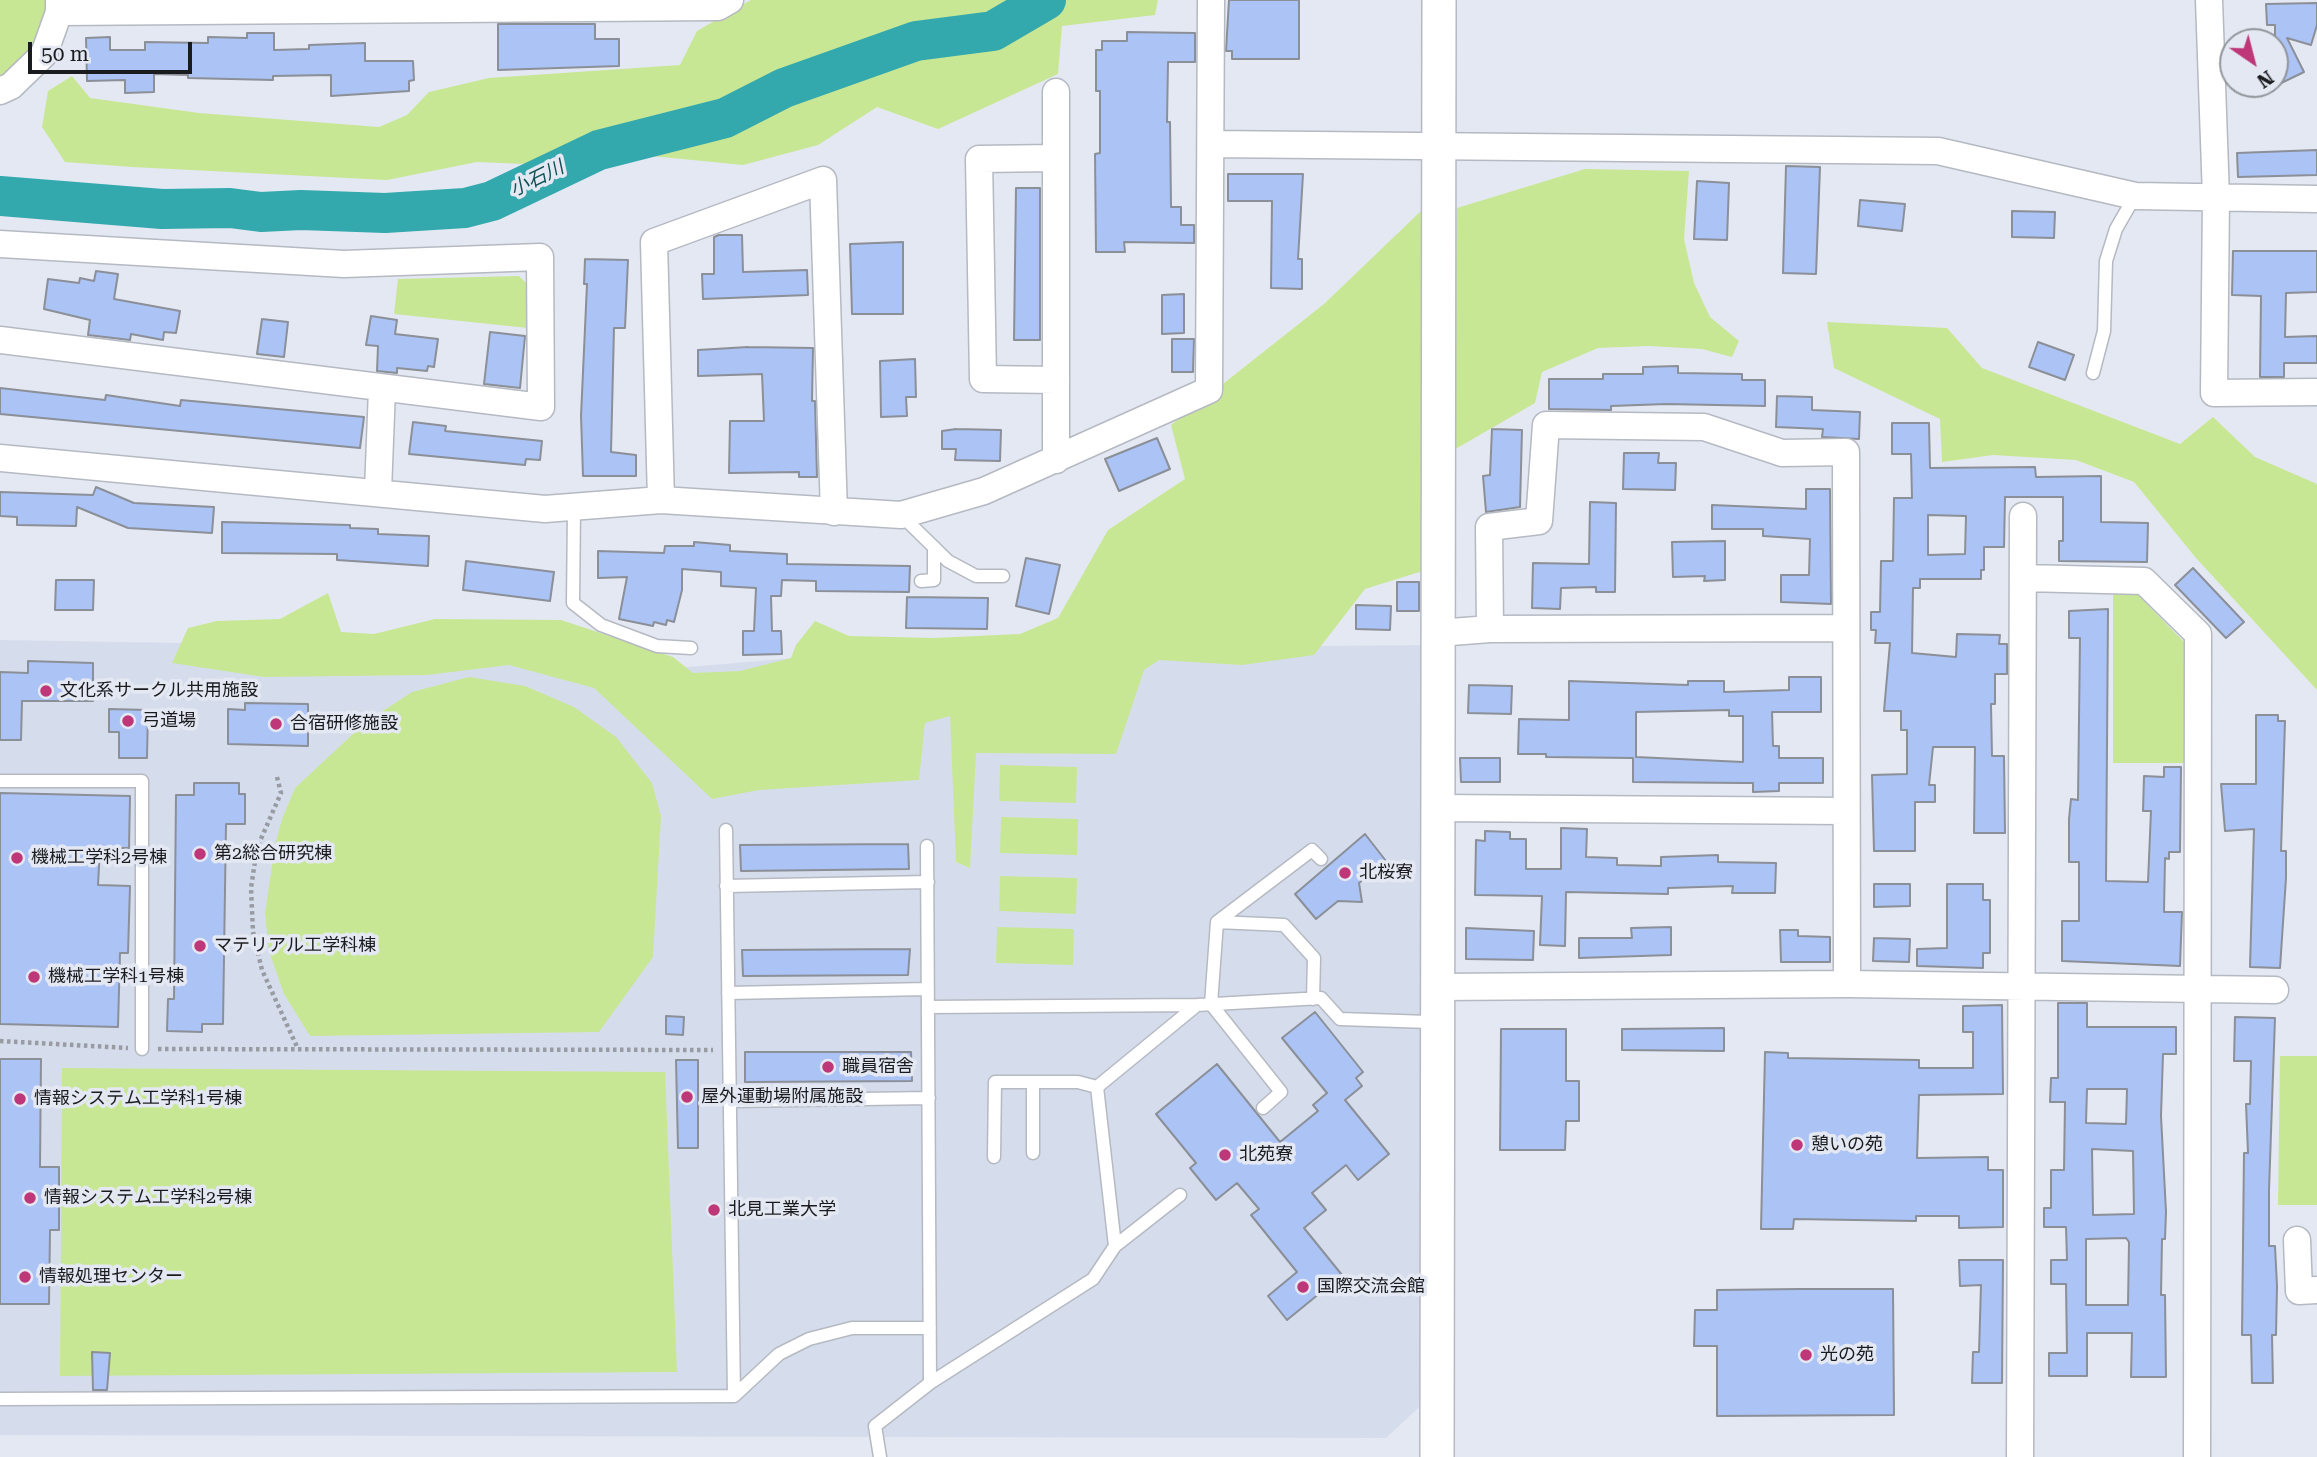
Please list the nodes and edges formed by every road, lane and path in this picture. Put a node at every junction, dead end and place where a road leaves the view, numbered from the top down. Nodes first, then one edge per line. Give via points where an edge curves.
1 (730, 0) edge
2 (1211, 0) edge
3 (1439, 0) edge
4 (2209, 0) edge
5 (59, 6) edge
6 (0, 91) edge
7 (1056, 92) dead end
8 (1212, 144) junction
9 (1439, 144) junction
10 (1055, 158) junction
11 (2135, 196) junction
12 (2216, 197) junction
13 (2317, 199) edge
14 (0, 244) edge
15 (0, 340) edge
16 (2093, 373) dead end
17 (1056, 380) junction
18 (383, 389) junction
19 (2317, 392) edge
20 (0, 458) edge
21 (1056, 460) junction
22 (379, 475) junction
23 (661, 500) junction
24 (574, 509) junction
25 (834, 513) junction
26 (901, 515) junction
27 (2023, 516) dead end
28 (934, 547) junction
29 (1003, 576) dead end
30 (2025, 578) junction
31 (921, 581) dead end
32 (1846, 628) junction
33 (1490, 629) junction
34 (1438, 633) junction
35 (691, 648) dead end
36 (277, 777) dead end
37 (0, 781) edge
38 (1438, 808) junction
39 (1845, 811) junction
40 (726, 830) dead end
41 (927, 846) dead end
42 (1321, 859) dead end
43 (928, 882) junction
44 (726, 886) junction
45 (1217, 922) junction
46 (1847, 984) junction
47 (2020, 986) junction
48 (1438, 987) junction
49 (2199, 988) junction
50 (928, 989) junction
51 (2275, 990) dead end
52 (728, 993) junction
53 (1313, 999) junction
54 (1211, 1004) junction
55 (1197, 1005) junction
56 (928, 1007) junction
57 (1429, 1022) dead end
58 (0, 1041) edge
59 (142, 1049) junction
60 (298, 1049) junction
61 (729, 1049) junction
62 (1033, 1082) junction
63 (1097, 1087) junction
64 (929, 1098) junction
65 (730, 1101) junction
66 (1263, 1108) dead end
67 (1033, 1153) dead end
68 (994, 1157) dead end
69 (1180, 1195) dead end
70 (2297, 1240) dead end
71 (1115, 1246) junction
72 (2317, 1290) edge
73 (930, 1328) junction
74 (930, 1383) junction
75 (734, 1396) junction
76 (0, 1399) edge
77 (880, 1457) edge
78 (1437, 1457) edge
79 (2020, 1457) edge
80 (2197, 1457) edge

1 - 5 street via 718,7
2 - 8 street
3 - 9 street
4 - 12 street
5 - 6 street via 44,54
7 - 10 street
8 - 9 street
8 - 21 street via 1209,390
9 - 11 street via 1938,151
9 - 34 street
10 - 17 street
10 - 17 street via 979,159 984,379
11 - 12 street
11 - 16 lane via 2116,229 2106,261 2104,331
12 - 13 street
12 - 19 street via 2214,393
14 - 18 street via 344,264 540,257 541,407
15 - 18 street
17 - 21 street
18 - 22 street
20 - 22 street
21 - 26 street via 985,491
22 - 24 street via 545,509
23 - 24 street
23 - 25 street
23 - 25 street via 654,242 823,180
24 - 35 lane via 573,603 601,625 657,646
25 - 26 street
26 - 28 lane
27 - 30 street
28 - 29 lane via 948,561 976,576
28 - 31 lane via 934,580
30 - 47 street
30 - 49 street via 2144,581 2198,634
32 - 33 street
32 - 33 street via 1846,453 1782,453 1704,427 1546,425 1539,521 1489,527
32 - 39 street
33 - 34 street
34 - 38 street
36 - 60 path via 281,793 257,848 251,888 253,932 262,970
37 - 59 lane via 142,781
38 - 39 street
38 - 48 street
39 - 46 street
40 - 44 lane
41 - 43 lane
42 - 45 lane via 1312,850
43 - 44 lane
43 - 50 lane
44 - 52 lane
45 - 53 lane via 1284,925 1314,958
45 - 54 lane
46 - 47 street
46 - 48 street
47 - 49 street
47 - 79 street
48 - 78 street
49 - 51 street
49 - 80 street
50 - 52 lane
50 - 56 lane
52 - 61 lane
53 - 54 lane
53 - 57 lane via 1321,998 1340,1020
54 - 55 lane
54 - 66 lane via 1281,1092
55 - 56 lane
55 - 63 lane
56 - 64 lane
58 - 59 path
59 - 60 path
60 - 61 path
61 - 65 lane
62 - 63 lane via 1078,1082
62 - 67 lane
62 - 68 lane via 995,1082
63 - 71 lane
64 - 65 lane
64 - 73 lane
65 - 75 lane
69 - 71 lane
70 - 72 street via 2299,1290
71 - 74 lane via 1093,1279
73 - 74 lane
73 - 75 lane via 852,1328 809,1339 779,1354
74 - 77 lane via 875,1426
75 - 76 lane

